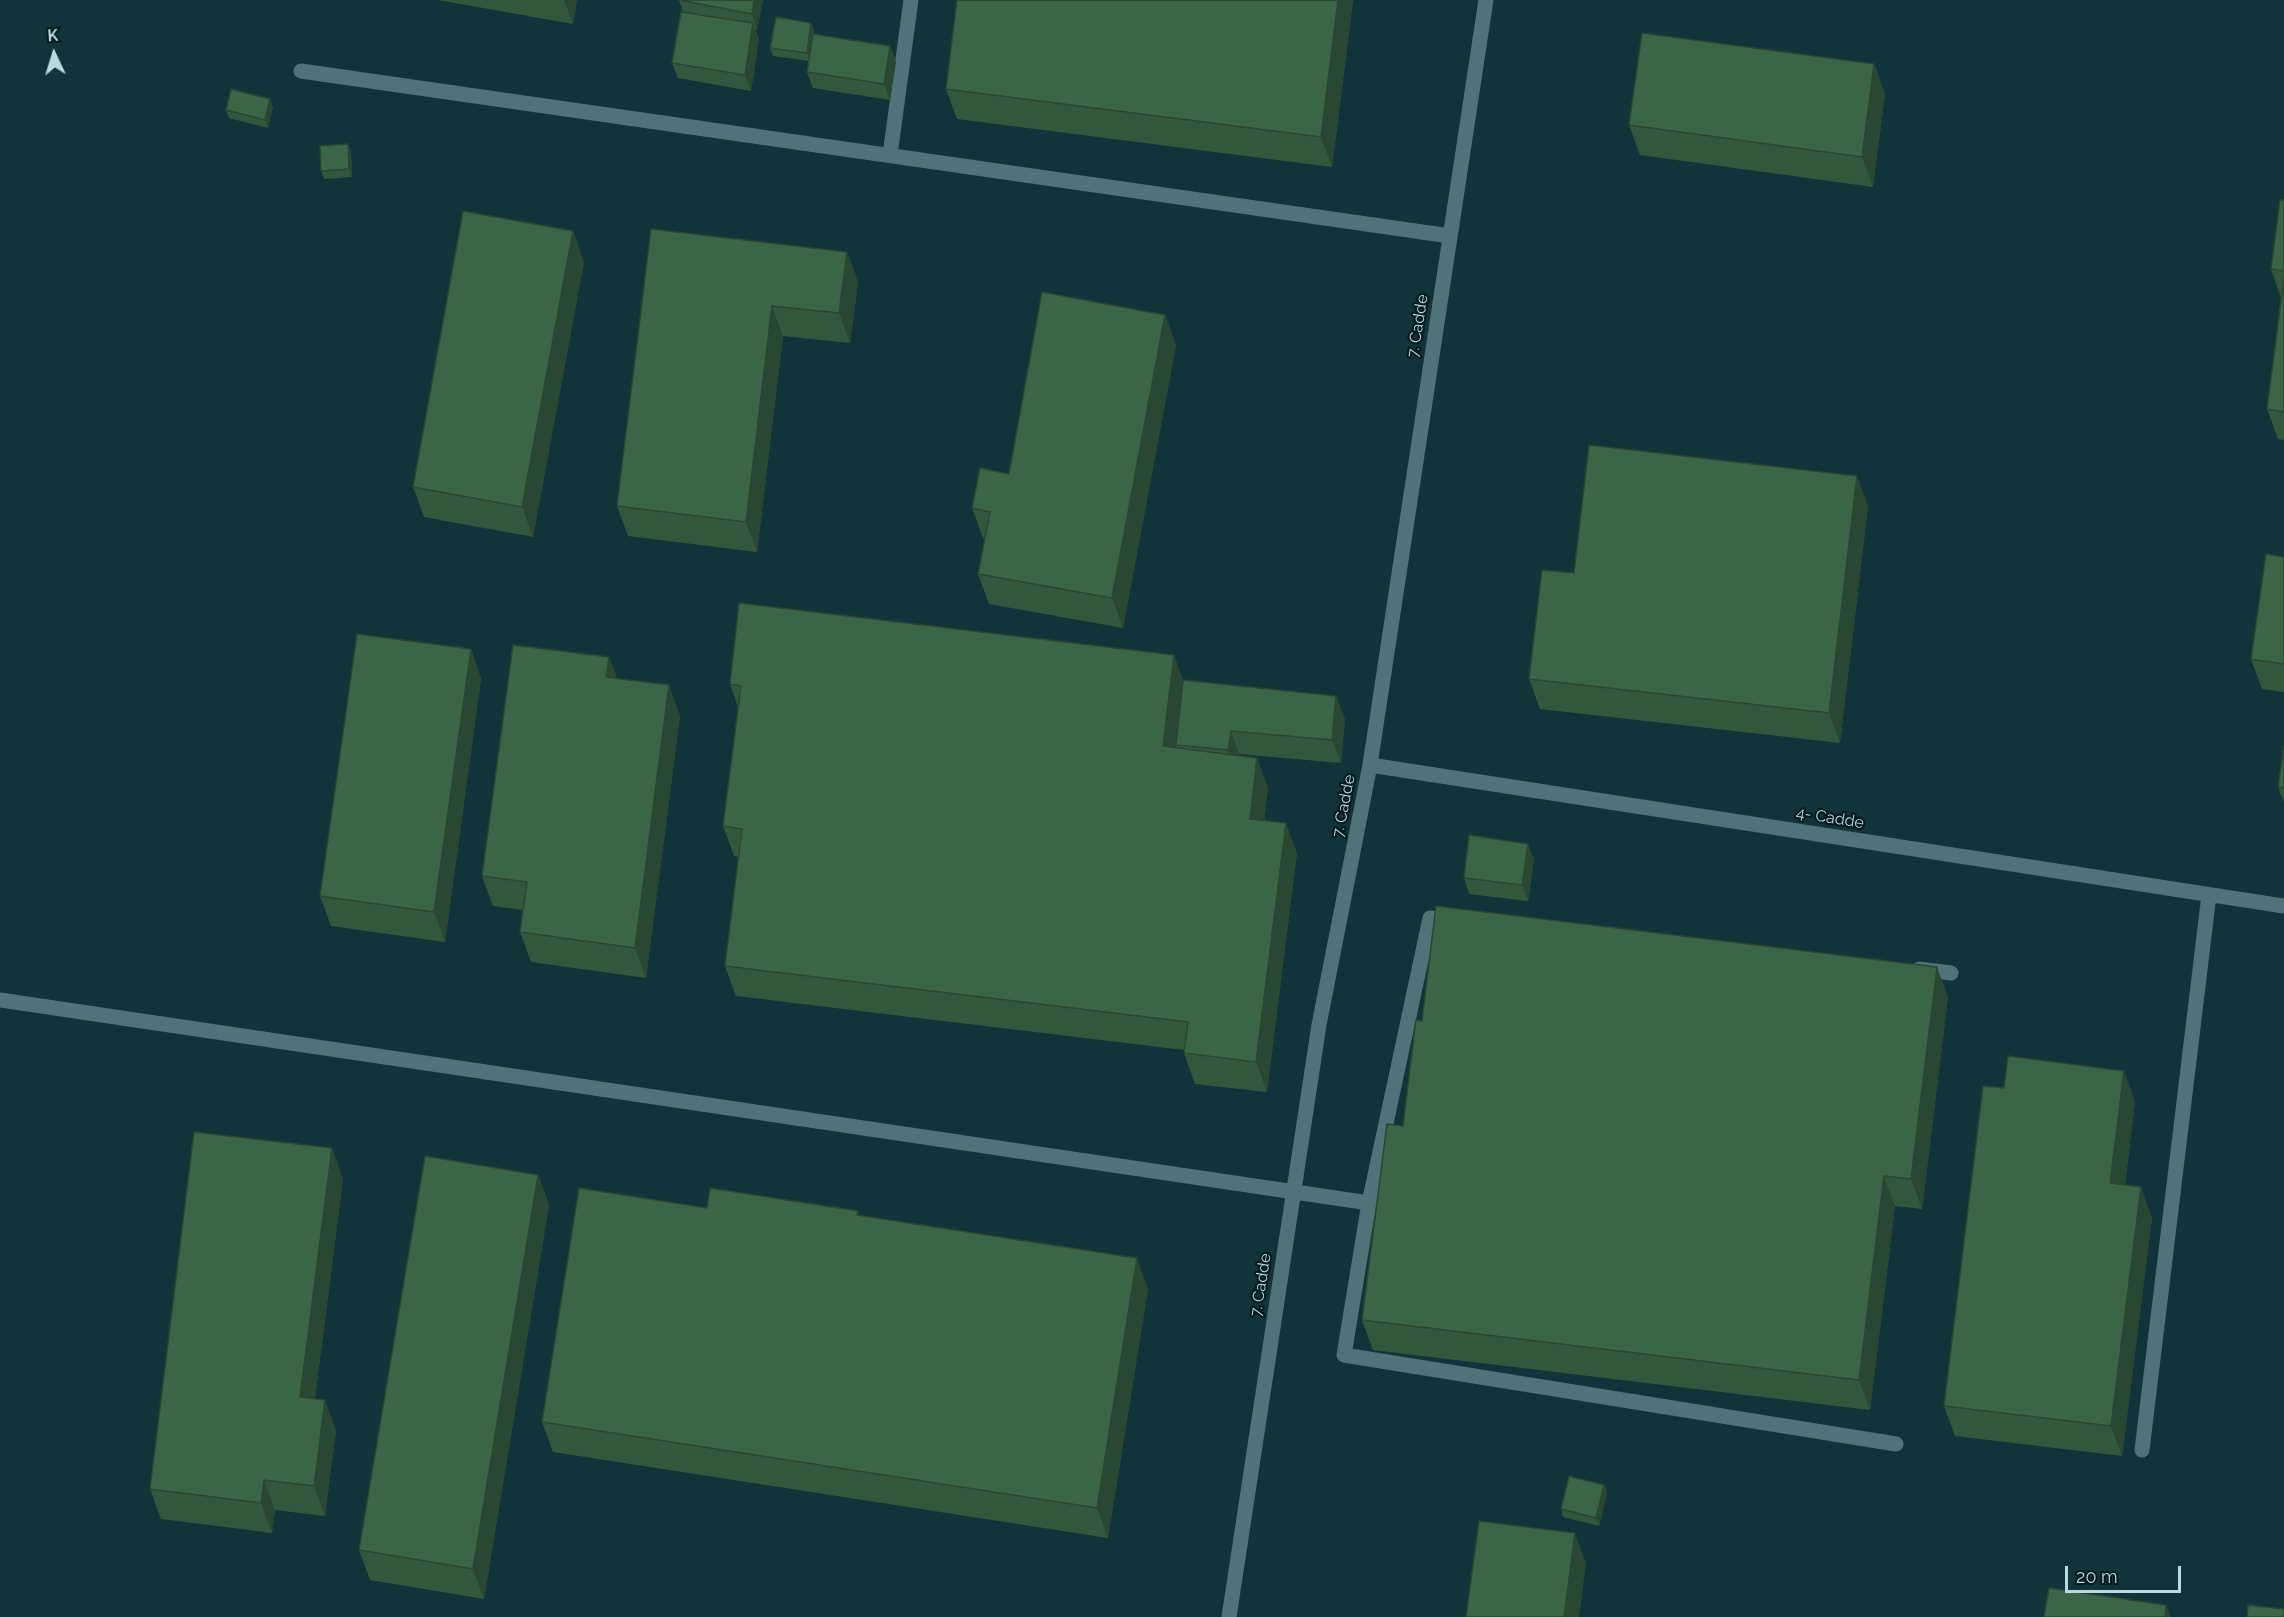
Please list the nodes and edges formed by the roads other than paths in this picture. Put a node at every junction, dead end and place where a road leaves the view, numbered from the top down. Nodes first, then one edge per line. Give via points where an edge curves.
1 (911, 0) edge
2 (1486, 0) edge
3 (301, 70) dead end
4 (890, 155) junction
5 (1450, 236) junction
6 (1370, 765) junction
7 (2210, 895) junction
8 (2284, 906) edge
9 (1466, 922) edge
10 (1904, 968) edge
11 (1951, 973) dead end
12 (0, 1000) edge
13 (1294, 1191) junction
14 (1369, 1203) junction
15 (1896, 1444) dead end
16 (2142, 1450) dead end
17 (1229, 1617) edge

1 - 4 lane
2 - 5 lane, 7. Cadde
3 - 4 lane
4 - 5 lane
5 - 6 lane, 7. Cadde
6 - 7 lane, 4- Cadde
6 - 13 lane, 7. Cadde via 1319,1025
7 - 8 lane, 4- Cadde
7 - 16 lane
9 - 14 lane via 1430,918
10 - 11 lane
12 - 13 lane
13 - 14 lane
13 - 17 lane, 7. Cadde
14 - 15 lane via 1344,1355

